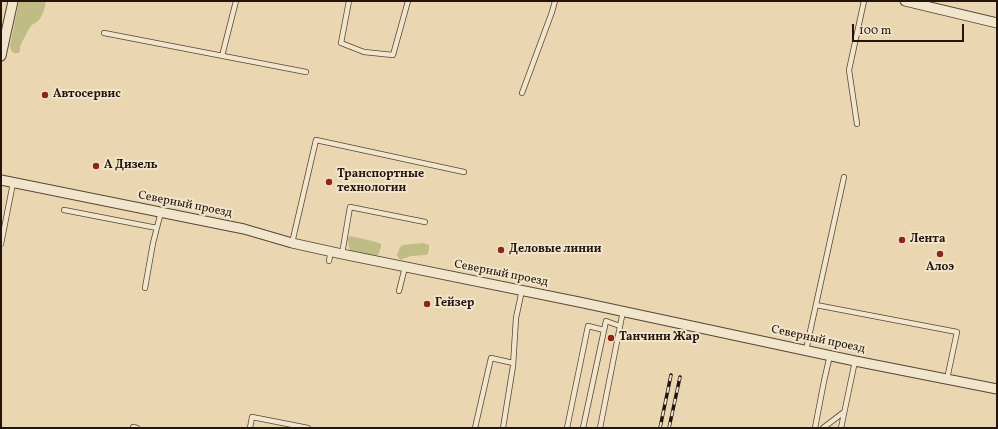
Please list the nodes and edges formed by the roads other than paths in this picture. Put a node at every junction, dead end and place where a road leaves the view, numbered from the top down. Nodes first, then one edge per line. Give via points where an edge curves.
1 (12, 1) edge
2 (236, 1) edge
3 (349, 1) edge
4 (408, 1) edge
5 (555, 1) edge
6 (864, 1) edge
7 (905, 1) edge
8 (926, 3) edge
9 (997, 23) edge
10 (104, 33) dead end
11 (1, 56) edge
12 (222, 56) junction
13 (306, 72) dead end
14 (522, 93) dead end
15 (857, 124) dead end
16 (464, 172) dead end
17 (844, 177) dead end
18 (1, 180) edge
19 (13, 183) junction
20 (64, 210) dead end
21 (161, 212) junction
22 (425, 222) dead end
23 (157, 228) junction
24 (292, 243) junction
25 (1, 244) edge
26 (331, 251) junction
27 (342, 254) junction
28 (329, 262) dead end
29 (405, 266) junction
30 (145, 288) dead end
31 (522, 290) junction
32 (399, 291) dead end
33 (816, 305) junction
34 (622, 311) junction
35 (620, 326) junction
36 (604, 330) junction
37 (806, 350) junction
38 (830, 355) junction
39 (855, 361) junction
40 (514, 363) junction
41 (947, 379) junction
42 (997, 390) edge
43 (844, 412) junction
44 (250, 428) edge
45 (308, 428) edge
46 (475, 428) edge
47 (503, 428) edge
48 (566, 428) edge
49 (583, 428) edge
50 (600, 428) edge
51 (815, 428) edge
52 (823, 428) edge
53 (841, 428) edge

1 - 11 street
2 - 12 lane
3 - 4 lane via 341,43 364,52 394,55
5 - 14 lane
6 - 15 lane via 849,70
7 - 8 street
8 - 9 street
10 - 12 lane
12 - 13 lane
16 - 24 lane via 316,140
17 - 33 lane
18 - 19 street, Северный проезд
19 - 21 street, Северный проезд
19 - 25 lane
20 - 23 lane
21 - 23 lane
21 - 24 street, Северный проезд via 244,229
22 - 27 lane via 350,207
23 - 30 lane
24 - 26 street, Северный проезд
26 - 27 street, Северный проезд
26 - 28 lane
27 - 29 street, Северный проезд
29 - 31 street, Северный проезд
29 - 32 lane
31 - 34 street, Северный проезд
31 - 40 lane via 516,318
33 - 37 lane
33 - 41 lane via 957,332
34 - 35 lane
34 - 37 street, Северный проезд
35 - 36 lane via 606,321
35 - 50 lane
36 - 48 lane via 588,326
36 - 49 lane
37 - 38 street, Северный проезд
38 - 39 street, Северный проезд
38 - 51 lane
39 - 41 street, Северный проезд
39 - 43 lane
40 - 46 lane via 491,358
40 - 47 lane
41 - 42 street, Северный проезд
43 - 52 lane
43 - 53 lane
44 - 45 lane via 252,417

